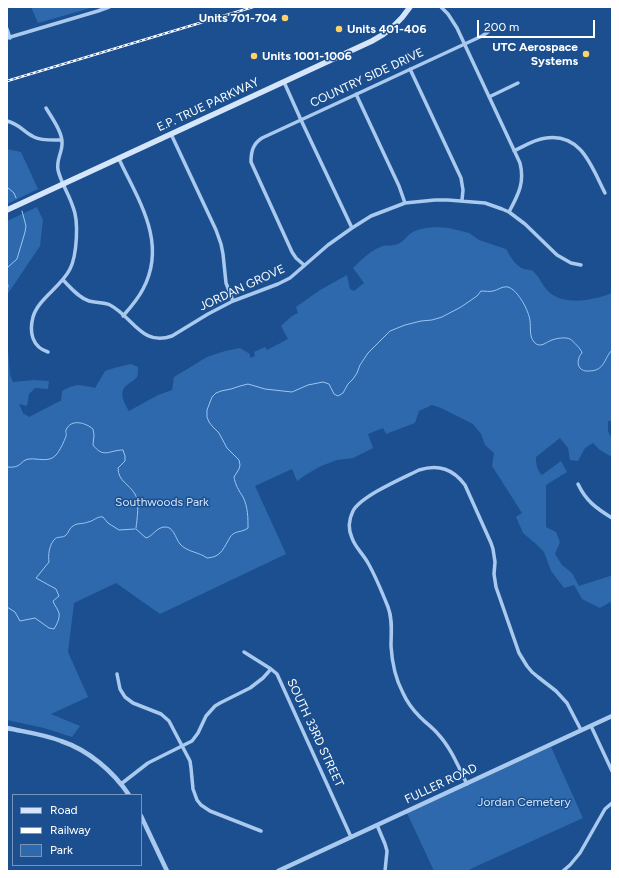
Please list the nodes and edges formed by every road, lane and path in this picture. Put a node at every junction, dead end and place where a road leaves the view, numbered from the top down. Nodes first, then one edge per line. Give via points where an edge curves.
1 (109, 7) edge
2 (410, 7) edge
3 (441, 7) edge
4 (490, 28) dead end
5 (7, 29) edge
6 (8, 38) edge
7 (464, 44) junction
8 (410, 69) junction
9 (284, 82) junction
10 (518, 83) dead end
11 (356, 94) junction
12 (489, 97) junction
13 (46, 108) dead end
14 (301, 120) junction
15 (7, 121) edge
16 (171, 134) junction
17 (62, 140) junction
18 (514, 151) junction
19 (119, 159) junction
20 (63, 184) junction
21 (605, 193) dead end
22 (462, 200) junction
23 (405, 203) junction
24 (7, 210) edge
25 (509, 212) junction
26 (352, 228) junction
27 (581, 265) dead end
28 (304, 266) junction
29 (63, 280) junction
30 (233, 301) junction
31 (123, 316) junction
32 (48, 352) dead end
33 (578, 484) dead end
34 (612, 518) edge
35 (244, 652) dead end
36 (272, 669) junction
37 (117, 674) dead end
38 (612, 716) edge
39 (591, 726) junction
40 (7, 728) edge
41 (581, 730) junction
42 (182, 746) junction
43 (612, 771) edge
44 (121, 784) junction
45 (466, 784) junction
46 (128, 794) edge
47 (612, 803) edge
48 (142, 818) edge
49 (377, 825) junction
50 (261, 831) dead end
51 (351, 837) junction
52 (167, 871) edge
53 (278, 871) edge
54 (386, 871) edge
55 (563, 871) edge

1 - 6 street
2 - 9 main road, E.P. TRUE PARKWAY via 389,31
3 - 7 street via 457,28
4 - 7 street, COUNTRY SIDE DRIVE via 488,32
5 - 6 street
7 - 8 street, COUNTRY SIDE DRIVE
7 - 12 street
8 - 11 street, COUNTRY SIDE DRIVE
8 - 22 street via 461,178
9 - 14 street
9 - 16 main road, E.P. TRUE PARKWAY
10 - 12 street
11 - 14 street, COUNTRY SIDE DRIVE
11 - 23 street
12 - 18 street
13 - 17 street
14 - 26 street
14 - 28 street, COUNTRY SIDE DRIVE via 262,138 251,153 253,166 292,252
15 - 17 street via 38,139
16 - 19 main road, E.P. TRUE PARKWAY
16 - 30 street via 216,230 222,249 226,283
17 - 20 street via 57,168
18 - 21 street via 545,138 561,138 568,141 582,150
18 - 25 street via 520,163 522,179 516,200
19 - 20 main road, E.P. TRUE PARKWAY
19 - 31 street via 147,217 153,244 148,279 138,298
20 - 24 main road, E.P. TRUE PARKWAY
20 - 29 street via 74,208 76,221 74,259
22 - 23 street, JORDAN GROVE
22 - 25 street, JORDAN GROVE via 484,203
23 - 26 street, JORDAN GROVE via 371,216
25 - 27 street, JORDAN GROVE via 557,254 571,263
26 - 28 street, JORDAN GROVE
28 - 30 street, JORDAN GROVE via 278,284
29 - 31 street, JORDAN GROVE via 80,297 109,305
29 - 32 street via 41,303 33,317 35,343
30 - 31 street, JORDAN GROVE via 172,336 159,339 143,333
33 - 34 street via 591,504
35 - 36 street, SOUTH 33RD STREET
36 - 42 street via 250,688 215,706 206,716 192,741
36 - 51 street, SOUTH 33RD STREET via 277,674
37 - 42 street via 120,689 125,697 166,718
38 - 39 street, FULLER ROAD
39 - 41 street, FULLER ROAD
39 - 43 street
40 - 44 street via 50,737 73,746 107,769
41 - 45 street, FULLER ROAD
41 - 45 street via 567,702 532,672 519,653 496,587 493,549 464,485 452,473 441,468 419,470 360,502 350,520 351,537 368,562 389,609 392,622 393,665 399,685 409,704 446,743
42 - 44 street via 148,763
42 - 50 street via 190,761 194,794 201,804 210,811
44 - 46 street
45 - 49 street, FULLER ROAD
47 - 55 street via 605,809 575,859
48 - 52 street
49 - 51 street, FULLER ROAD
49 - 54 street via 387,851
51 - 53 street, FULLER ROAD

